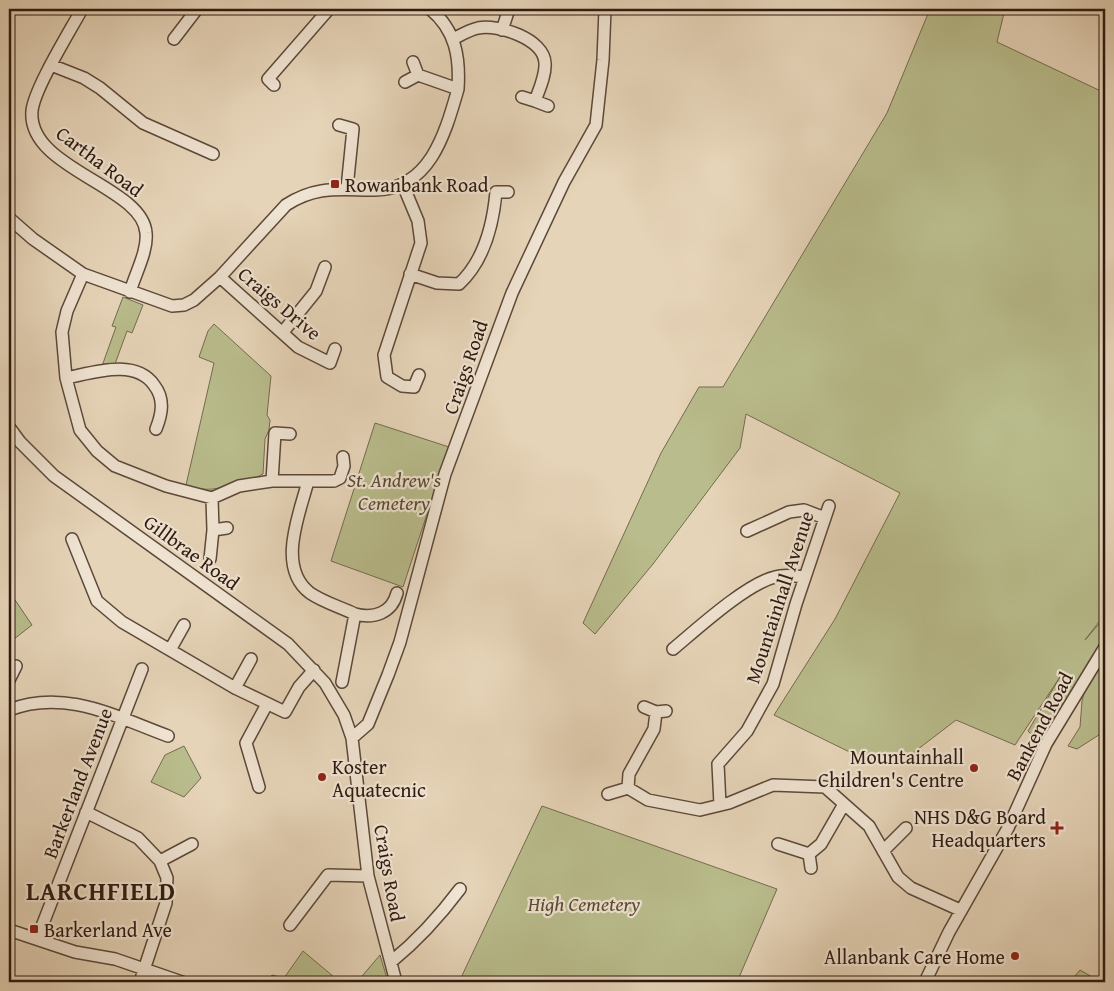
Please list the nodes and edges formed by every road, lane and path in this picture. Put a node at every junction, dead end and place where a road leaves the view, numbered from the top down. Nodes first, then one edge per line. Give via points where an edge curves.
1 (82, 9) edge
2 (197, 9) edge
3 (329, 9) edge
4 (430, 9) edge
5 (509, 9) edge
6 (604, 9) edge
7 (502, 30) junction
8 (453, 39) junction
9 (174, 40) dead end
10 (413, 62) dead end
11 (52, 66) junction
12 (418, 74) junction
13 (267, 78) dead end
14 (405, 82) dead end
15 (458, 89) junction
16 (522, 97) dead end
17 (535, 101) junction
18 (548, 106) dead end
19 (339, 125) dead end
20 (213, 154) dead end
21 (403, 185) junction
22 (347, 188) junction
23 (508, 192) dead end
24 (9, 218) edge
25 (325, 267) dead end
26 (83, 274) junction
27 (410, 274) junction
28 (220, 277) junction
29 (130, 292) junction
30 (283, 332) junction
31 (335, 349) dead end
32 (419, 375) dead end
33 (66, 378) junction
34 (9, 428) edge
35 (156, 429) dead end
36 (290, 434) dead end
37 (343, 457) dead end
38 (272, 481) junction
39 (308, 481) junction
40 (212, 498) junction
41 (829, 506) dead end
42 (825, 518) junction
43 (227, 528) dead end
44 (213, 530) junction
45 (747, 531) dead end
46 (72, 540) dead end
47 (210, 559) dead end
48 (805, 577) junction
49 (396, 593) dead end
50 (355, 614) junction
51 (184, 625) dead end
52 (1105, 647) edge
53 (673, 649) dead end
54 (170, 650) junction
55 (251, 659) dead end
56 (16, 666) dead end
57 (142, 669) dead end
58 (314, 670) junction
59 (9, 680) edge
60 (342, 682) dead end
61 (235, 688) junction
62 (267, 704) junction
63 (644, 706) dead end
64 (9, 710) edge
65 (344, 715) joint
66 (122, 718) junction
67 (168, 736) dead end
68 (352, 738) junction
69 (259, 787) dead end
70 (628, 788) junction
71 (608, 794) dead end
72 (844, 804) junction
73 (720, 805) junction
74 (86, 812) junction
75 (906, 828) dead end
76 (192, 844) dead end
77 (778, 844) dead end
78 (882, 851) junction
79 (809, 854) junction
80 (160, 861) junction
81 (811, 868) dead end
82 (368, 876) junction
83 (460, 889) dead end
84 (960, 910) junction
85 (290, 925) dead end
86 (9, 930) edge
87 (37, 939) junction
88 (391, 962) junction
89 (146, 970) junction
90 (140, 982) edge
91 (182, 982) edge
92 (396, 982) edge
93 (924, 982) edge

1 - 11 street, Cartha Road
2 - 9 street
3 - 13 street
4 - 8 street
5 - 7 street
6 - 68 street, Craigs Road via 604,60 596,125 564,182 512,293 445,474 391,667 368,724
7 - 8 street via 479,28
7 - 17 street via 534,42 544,55 544,72
8 - 15 street via 459,57
10 - 12 street
11 - 20 street via 100,88 143,123
11 - 29 street, Cartha Road via 32,111 38,137 54,154 131,207 144,221 146,241
12 - 14 street
12 - 15 street
15 - 21 street via 432,156 417,176
16 - 17 street
17 - 18 street
19 - 22 street via 353,129
21 - 22 street via 376,190
21 - 27 street via 421,232 421,243
22 - 28 street via 314,191 286,205
23 - 27 street via 496,192 493,221 472,271 459,284 437,283
24 - 26 street via 32,239
25 - 30 street via 324,284
26 - 29 street
26 - 33 street via 62,332
27 - 32 street via 384,355 387,377 402,386 414,387
28 - 29 street via 184,305 172,306
28 - 30 street, Craigs Drive
30 - 31 street, Craigs Drive via 298,347 330,363
33 - 35 street via 126,369 143,374 154,383 161,400 162,413
33 - 40 street via 80,430 115,466 166,486
34 - 58 street, Gillbrae Road via 54,476 288,644
36 - 38 street via 275,433
37 - 39 street via 340,478 334,482
38 - 39 street
38 - 40 street via 239,486
39 - 50 street via 292,546 294,569 309,592
40 - 44 street
41 - 42 street, Mountainhall Avenue
42 - 45 street via 804,510 790,512
42 - 48 street, Mountainhall Avenue
43 - 44 street
44 - 47 street
46 - 54 street via 97,600 122,622
48 - 53 street via 773,577 735,598
48 - 73 street, Mountainhall Avenue via 774,684 747,731 718,764
49 - 50 street via 390,610 364,617
50 - 60 street
51 - 54 street
52 - 84 street, Bankend Road via 1046,744 1008,828
54 - 61 street
55 - 61 street
56 - 59 street
57 - 66 street, Barkerland Avenue
58 - 62 street via 299,687 285,712
58 - 65 street, Gillbrae Road
61 - 62 street
62 - 69 street via 246,743
63 - 70 street via 661,712 629,774
64 - 66 street via 37,702 68,701
65 - 68 street, Craigs Road
66 - 67 street
66 - 74 street, Barkerland Avenue
68 - 82 street, Craigs Road
70 - 71 street
70 - 73 street via 648,800 700,810
72 - 73 street via 825,787 773,785
72 - 78 street via 869,826
72 - 79 street via 821,844
74 - 80 street via 138,838
74 - 87 street, Barkerland Avenue
75 - 78 street
76 - 80 street
77 - 79 street
78 - 84 street via 898,877 911,888
79 - 81 street
80 - 89 street via 166,878 166,903
82 - 85 street via 328,875
82 - 88 street, Craigs Road
83 - 88 street via 441,916
84 - 93 street, Bankend Road
86 - 87 street
87 - 89 street
88 - 92 street, Craigs Road
89 - 90 street
89 - 91 street

